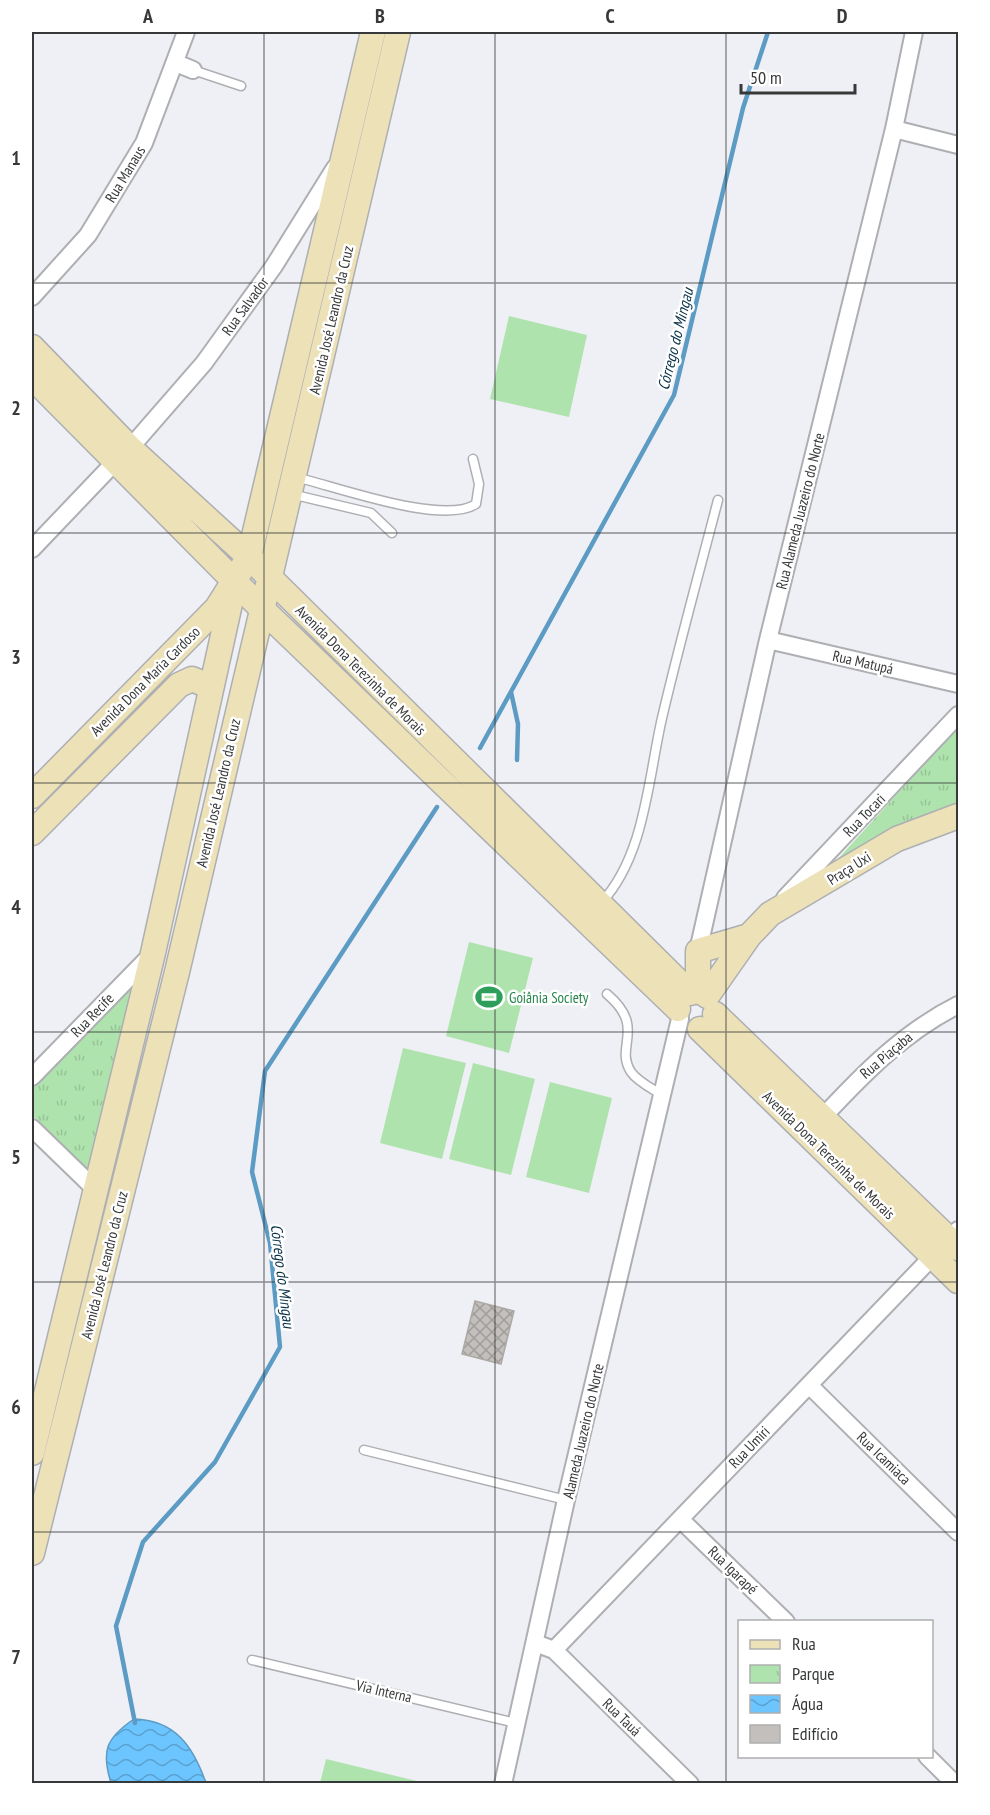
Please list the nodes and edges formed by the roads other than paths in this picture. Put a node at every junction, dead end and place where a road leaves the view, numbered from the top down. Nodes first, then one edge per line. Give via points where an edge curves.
1 (186, 32) edge
2 (373, 32) edge
3 (398, 32) edge
4 (914, 32) edge
5 (176, 63) junction
6 (194, 70) joint
7 (241, 86) dead end
8 (894, 129) junction
9 (958, 145) edge
10 (345, 152) junction
11 (32, 297) edge
12 (32, 347) edge
13 (32, 377) edge
14 (123, 455) junction
15 (473, 459) dead end
16 (292, 485) junction
17 (718, 500) dead end
18 (392, 533) dead end
19 (32, 549) edge
20 (249, 557) junction
21 (269, 577) junction
22 (235, 581) junction
23 (261, 608) junction
24 (768, 640) junction
25 (958, 684) edge
26 (211, 687) junction
27 (958, 715) edge
28 (32, 796) edge
29 (958, 816) edge
30 (32, 833) edge
31 (600, 905) junction
32 (770, 914) junction
33 (749, 936) junction
34 (698, 951) junction
35 (153, 952) junction
36 (607, 994) dead end
37 (958, 1005) edge
38 (696, 1010) junction
39 (32, 1077) edge
40 (665, 1087) junction
41 (823, 1117) junction
42 (32, 1128) edge
43 (96, 1190) junction
44 (956, 1239) edge
45 (933, 1256) junction
46 (958, 1281) edge
47 (809, 1385) junction
48 (364, 1450) dead end
49 (32, 1454) edge
50 (566, 1500) junction
51 (680, 1519) junction
52 (958, 1532) edge
53 (32, 1553) edge
54 (784, 1620) edge
55 (535, 1643) junction
56 (554, 1650) junction
57 (252, 1660) dead end
58 (516, 1723) junction
59 (929, 1758) edge
60 (503, 1784) edge
61 (690, 1784) edge
62 (955, 1784) edge

1 - 5 street, Rua Manaus
2 - 10 main road, Avenida José Leandro da Cruz
3 - 16 main road, Avenida José Leandro da Cruz
4 - 8 street, Rua Alameda Juazeiro do Norte
5 - 6 street
5 - 11 street, Rua Manaus via 144,143 88,235
6 - 7 lane
8 - 9 street
8 - 24 street, Rua Alameda Juazeiro do Norte
10 - 14 street, Rua Salvador via 274,266 204,363
10 - 20 main road, Avenida José Leandro da Cruz
12 - 14 main road, Avenida Dona Terezinha de Morais
13 - 14 main road, Avenida Dona Terezinha de Morais
14 - 19 street, Rua Salvador
14 - 20 main road, Avenida Dona Terezinha de Morais
14 - 22 main road, Avenida Dona Terezinha de Morais
15 - 16 lane via 480,495 476,504 461,510 423,508
16 - 18 lane via 371,513
16 - 21 main road, Avenida José Leandro da Cruz
17 - 31 lane via 662,719 639,831 616,887
20 - 21 main road, Avenida Dona Terezinha de Morais
20 - 22 main road, Avenida Dona Maria Cardoso
21 - 23 main road, Avenida José Leandro da Cruz
21 - 31 main road, Avenida Dona Terezinha de Morais
22 - 23 main road, Avenida Dona Terezinha de Morais
22 - 26 main road, Avenida José Leandro da Cruz
22 - 28 main road, Avenida Dona Maria Cardoso via 217,608
23 - 38 main road, Avenida Dona Terezinha de Morais
23 - 53 main road, Avenida José Leandro da Cruz via 177,972
24 - 25 street, Rua Matupá
24 - 34 street, Rua Alameda Juazeiro do Norte
26 - 30 main road, Avenida Dona Maria Cardoso via 192,679 179,685
26 - 35 main road, Avenida José Leandro da Cruz
27 - 32 street, Rua Tocari
29 - 32 main road, Praça Uxi via 897,839
31 - 38 main road, Avenida Dona Terezinha de Morais
32 - 33 main road, Praça Uxi
33 - 34 main road, Praça Uxi
33 - 38 main road, Praça Uxi
34 - 38 main road, Rua Alameda Juazeiro do Norte
35 - 39 street, Rua Recife
35 - 43 main road, Avenida José Leandro da Cruz
36 - 40 lane via 620,1005 628,1020 631,1072
37 - 41 street, Rua Piaçaba via 931,1019 872,1064
38 - 40 street, Alameda Juazeiro do Norte
38 - 41 main road, Avenida Dona Terezinha de Morais
38 - 45 main road, Avenida Dona Terezinha de Morais
40 - 50 street, Alameda Juazeiro do Norte
41 - 44 main road, Avenida Dona Terezinha de Morais
42 - 43 street
43 - 49 main road, Avenida José Leandro da Cruz
44 - 45 street, Rua Umiri
45 - 46 main road, Avenida Dona Terezinha de Morais
45 - 47 street, Rua Umiri
47 - 51 street, Rua Umiri
47 - 52 street, Rua Icamiaca
48 - 50 lane
50 - 55 street, Alameda Juazeiro do Norte
51 - 54 street, Rua Igarapé
51 - 56 street, Rua Umiri
55 - 56 street
55 - 58 street, Alameda Juazeiro do Norte
56 - 61 street, Rua Tauá
57 - 58 lane, Via Interna
58 - 60 street, Alameda Juazeiro do Norte
59 - 62 street

